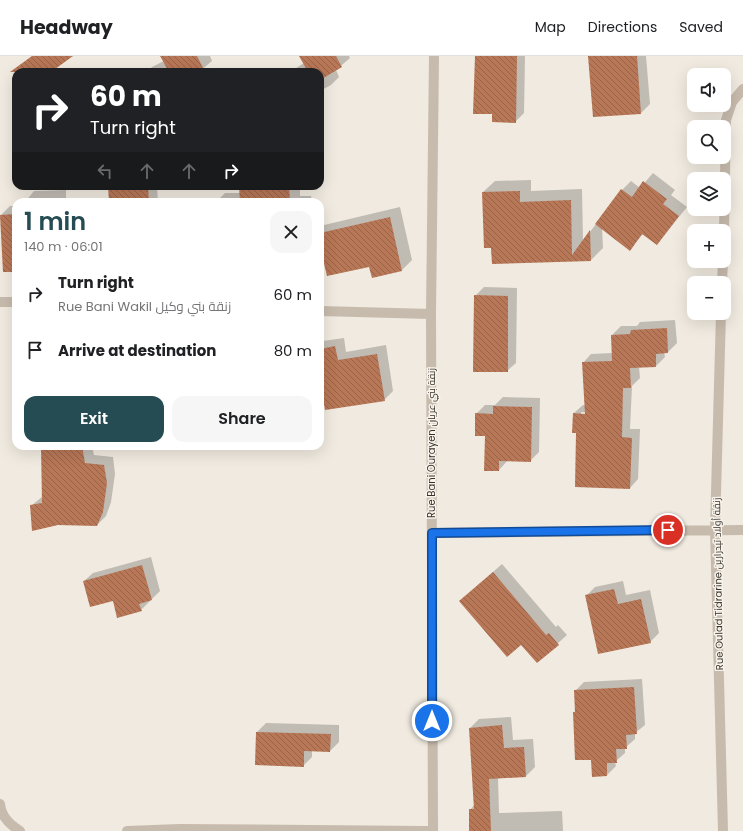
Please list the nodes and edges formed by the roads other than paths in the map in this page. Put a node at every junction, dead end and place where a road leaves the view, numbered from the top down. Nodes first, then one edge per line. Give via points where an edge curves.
1 (434, 56) edge
2 (743, 89) edge
3 (724, 224) edge
4 (0, 302) edge
5 (12, 302) edge
6 (324, 310) edge
7 (431, 314) junction
8 (721, 320) edge
9 (715, 529) junction
10 (743, 530) edge
11 (432, 533) junction
12 (0, 804) edge
13 (20, 831) edge
14 (127, 831) edge
15 (427, 831) edge
16 (433, 831) edge
17 (723, 831) edge

1 - 7 street, Rue Bani Ourayen زنقة بني عريان
2 - 3 street via 732,102 726,120
4 - 5 street
6 - 7 street
7 - 11 street, Rue Bani Ourayen زنقة بني عريان
8 - 9 street, Rue Oulad Tidrarine زنقة أولاد تيدرارين
9 - 10 street
9 - 11 street
9 - 17 street, Rue Oulad Tidrarine زنقة أولاد تيدرارين
11 - 16 street, Rue Bani Ourayen زنقة بني عريان
12 - 13 street via 5,819
14 - 15 street

